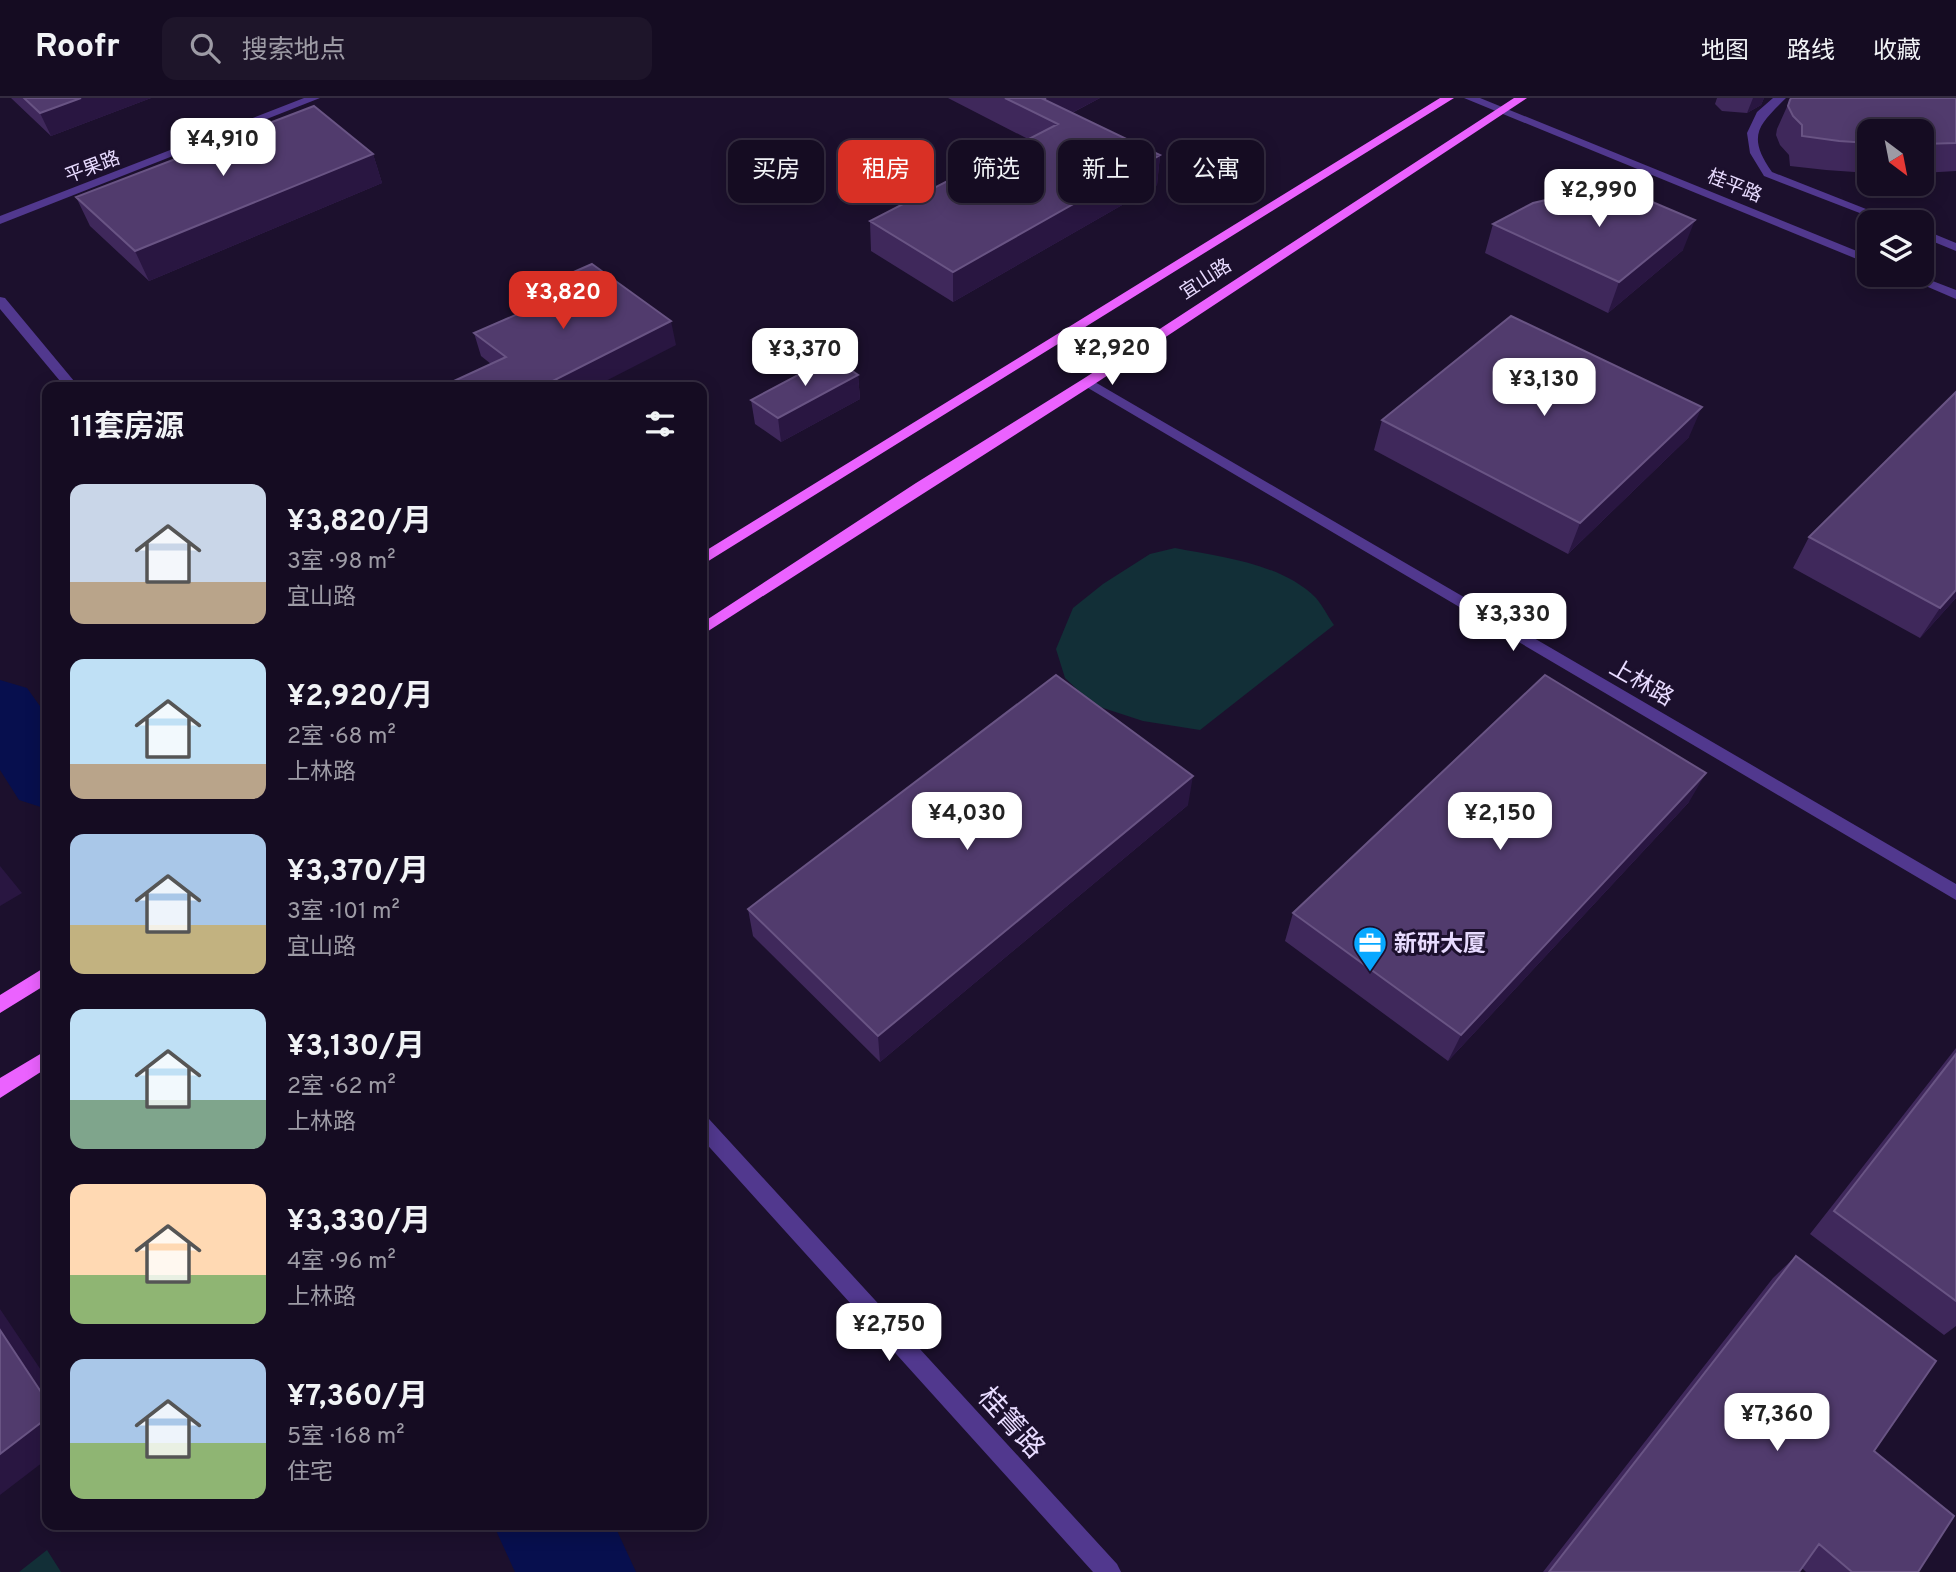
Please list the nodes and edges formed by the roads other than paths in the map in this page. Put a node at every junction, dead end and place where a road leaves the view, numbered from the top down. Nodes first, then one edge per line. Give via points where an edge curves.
1 (314, 98) edge
2 (1448, 98) edge
3 (1470, 98) edge
4 (1521, 98) edge
5 (1780, 98) edge
6 (1501, 110) junction
7 (1862, 210) edge
8 (0, 220) edge
9 (1934, 238) edge
10 (1956, 247) edge
11 (1857, 255) edge
12 (1956, 280) edge
13 (1950, 293) edge
14 (0, 301) edge
15 (68, 382) edge
16 (1088, 382) junction
17 (707, 557) edge
18 (707, 627) edge
19 (1956, 893) edge
20 (42, 977) edge
21 (0, 1005) edge
22 (42, 1062) edge
23 (0, 1089) edge
24 (707, 1130) edge
25 (1109, 1572) edge

1 - 8 street, 平果路
2 - 17 main road, 宜山路
3 - 6 street, 桂平路
4 - 6 main road, 宜山路
5 - 7 street via 1754,126 1751,142 1758,161 1768,174
6 - 11 street, 桂平路
6 - 16 main road, 宜山路
9 - 10 street
12 - 13 street
14 - 15 street
16 - 18 main road, 宜山路
16 - 19 street, 上林路
20 - 21 main road
22 - 23 main road
24 - 25 street, 桂箐路

